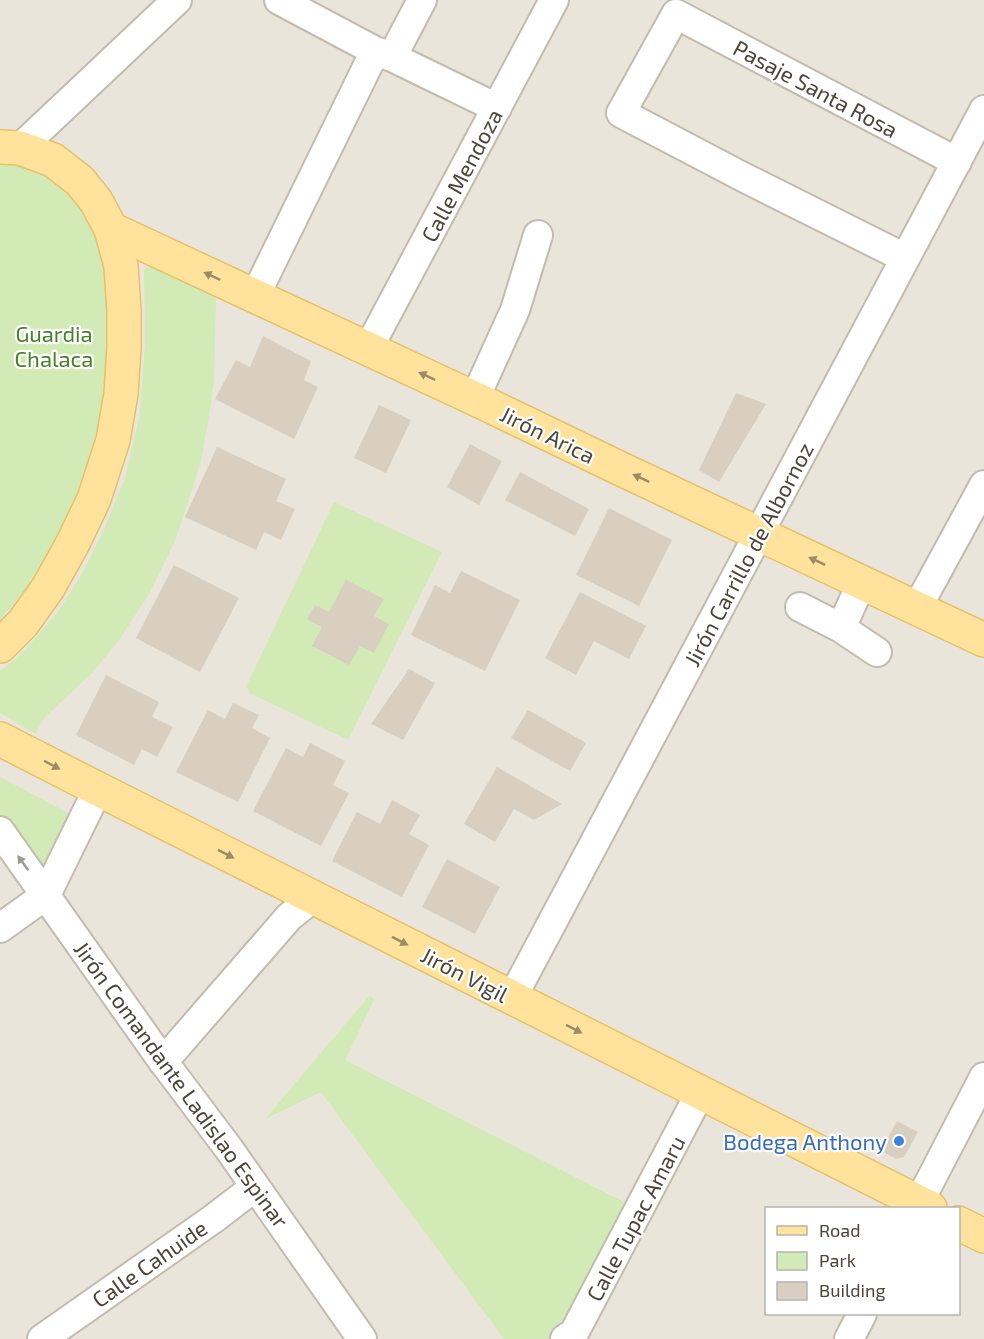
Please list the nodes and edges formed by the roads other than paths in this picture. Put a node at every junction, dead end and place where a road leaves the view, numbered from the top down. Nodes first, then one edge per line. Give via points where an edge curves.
1 (177, 0) edge
2 (279, 0) edge
3 (422, 0) edge
4 (554, 0) edge
5 (384, 54) junction
6 (497, 108) junction
7 (984, 110) edge
8 (10, 148) edge
9 (957, 162) junction
10 (111, 229) junction
11 (538, 235) dead end
12 (906, 258) junction
13 (255, 296) junction
14 (368, 350) junction
15 (475, 398) junction
16 (984, 485) edge
17 (759, 534) junction
18 (862, 582) junction
19 (800, 607) dead end
20 (917, 608) junction
21 (841, 628) junction
22 (984, 640) edge
23 (0, 646) edge
24 (877, 652) dead end
25 (0, 739) edge
26 (98, 789) junction
27 (0, 831) edge
28 (46, 895) junction
29 (314, 897) junction
30 (0, 928) edge
31 (512, 998) junction
32 (163, 1062) junction
33 (984, 1077) edge
34 (700, 1093) junction
35 (255, 1187) junction
36 (922, 1207) edge
37 (960, 1224) edge
38 (984, 1236) edge
39 (861, 1315) edge
40 (574, 1337) edge
41 (42, 1339) edge
42 (362, 1339) edge
43 (849, 1339) edge

1 - 8 street
2 - 5 street
3 - 5 street
4 - 6 street, Calle Mendoza
5 - 6 street
5 - 13 street
6 - 14 street, Calle Mendoza
7 - 9 street, Jirón Carrillo de Albornoz
8 - 10 main road via 53,160 80,181
9 - 12 street, Jirón Carrillo de Albornoz
9 - 12 street, Pasaje Santa Rosa via 676,14 621,113
13 -> 10 main road, Jirón Arica
10 - 23 main road via 121,266 124,311 121,394 113,440 94,499 73,543 48,588 23,623
11 - 15 street via 515,310
12 - 17 street, Jirón Carrillo de Albornoz
13 - 14 main road, Jirón Arica
15 -> 14 main road, Jirón Arica
17 -> 15 main road, Jirón Arica
16 - 20 street
18 -> 17 main road, Jirón Arica
17 - 31 street, Jirón Carrillo de Albornoz
18 - 20 main road, Jirón Arica
18 - 21 street
19 - 21 street
20 - 22 main road, Jirón Arica
21 - 24 street
25 -> 26 main road, Jirón Vigil
26 - 28 street
26 -> 29 main road, Jirón Vigil
28 -> 27 street, Jirón Comandante Ladislao Espinar
28 - 30 street
28 - 32 street, Jirón Comandante Ladislao Espinar
29 -> 31 main road, Jirón Vigil
29 - 32 street via 290,917
31 -> 34 main road, Jirón Vigil
32 - 35 street, Jirón Comandante Ladislao Espinar
33 - 36 street
34 - 36 main road, Jirón Vigil
34 - 40 street, Calle Tupac Amaru
35 - 41 street, Calle Cahuide
35 - 42 street, Jirón Comandante Ladislao Espinar
37 - 38 main road
39 - 43 street

